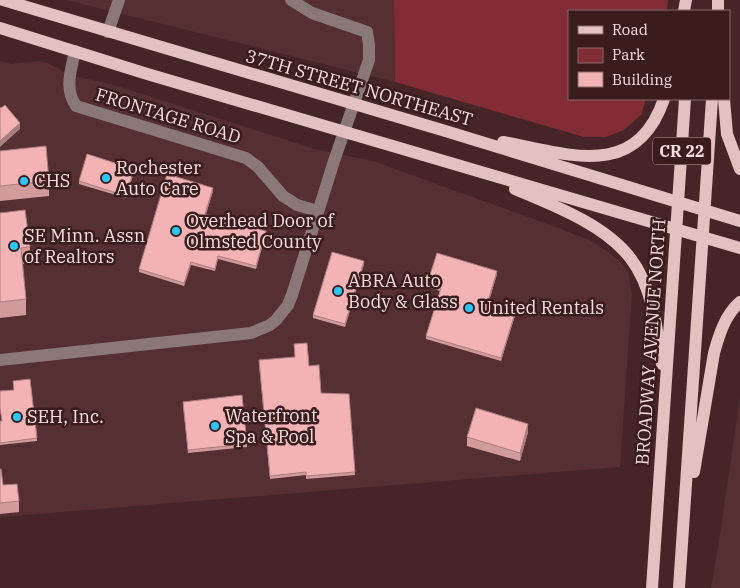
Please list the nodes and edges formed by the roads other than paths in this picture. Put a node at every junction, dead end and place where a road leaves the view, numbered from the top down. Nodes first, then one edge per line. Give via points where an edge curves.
1 (3, 0) edge
2 (119, 0) edge
3 (291, 0) edge
4 (0, 28) edge
5 (108, 32) junction
6 (75, 51) junction
7 (664, 100) edge
8 (685, 100) edge
9 (712, 100) edge
10 (724, 100) edge
11 (354, 105) junction
12 (442, 130) junction
13 (344, 131) junction
14 (441, 160) junction
15 (740, 169) edge
16 (678, 202) junction
17 (705, 210) junction
18 (318, 211) junction
19 (740, 221) edge
20 (677, 229) junction
21 (703, 237) junction
22 (740, 248) edge
23 (740, 302) edge
24 (0, 360) edge
25 (666, 394) junction
26 (683, 531) junction
27 (652, 588) edge
28 (679, 588) edge

1 - 5 main road, 37TH STREET NORTHEAST
2 - 5 street
3 - 11 street via 312,13 367,32 369,60
4 - 6 main road
5 - 11 main road, 37TH STREET NORTHEAST
6 - 13 main road
6 - 18 street, FRONTAGE ROAD via 69,87 70,97 76,106 246,158 283,196 297,205
7 - 12 main road via 654,121 638,141 629,148 606,156 576,155
8 - 16 main road, BROADWAY AVENUE NORTH / CR 22
9 - 17 main road, CR 22
10 - 15 main road, CR 22 via 727,134
11 - 12 main road, 37TH STREET NORTHEAST
11 - 13 street
12 - 16 main road, 37TH STREET NORTHEAST
13 - 14 main road
13 - 18 street
14 - 20 main road
14 - 25 main road via 574,216 607,236 625,252 637,267 650,300
16 - 17 main road, 37TH STREET NORTHEAST
16 - 20 main road, BROADWAY AVENUE NORTH / CR 22
17 - 19 main road, 37TH STREET NORTHEAST
17 - 21 main road, CR 22
18 - 24 street via 288,305 276,320 261,330
20 - 21 main road
20 - 25 main road, BROADWAY AVENUE NORTH
21 - 22 main road
21 - 26 main road
23 - 26 main road via 724,323 714,353
25 - 27 main road, BROADWAY AVENUE NORTH
26 - 28 main road

